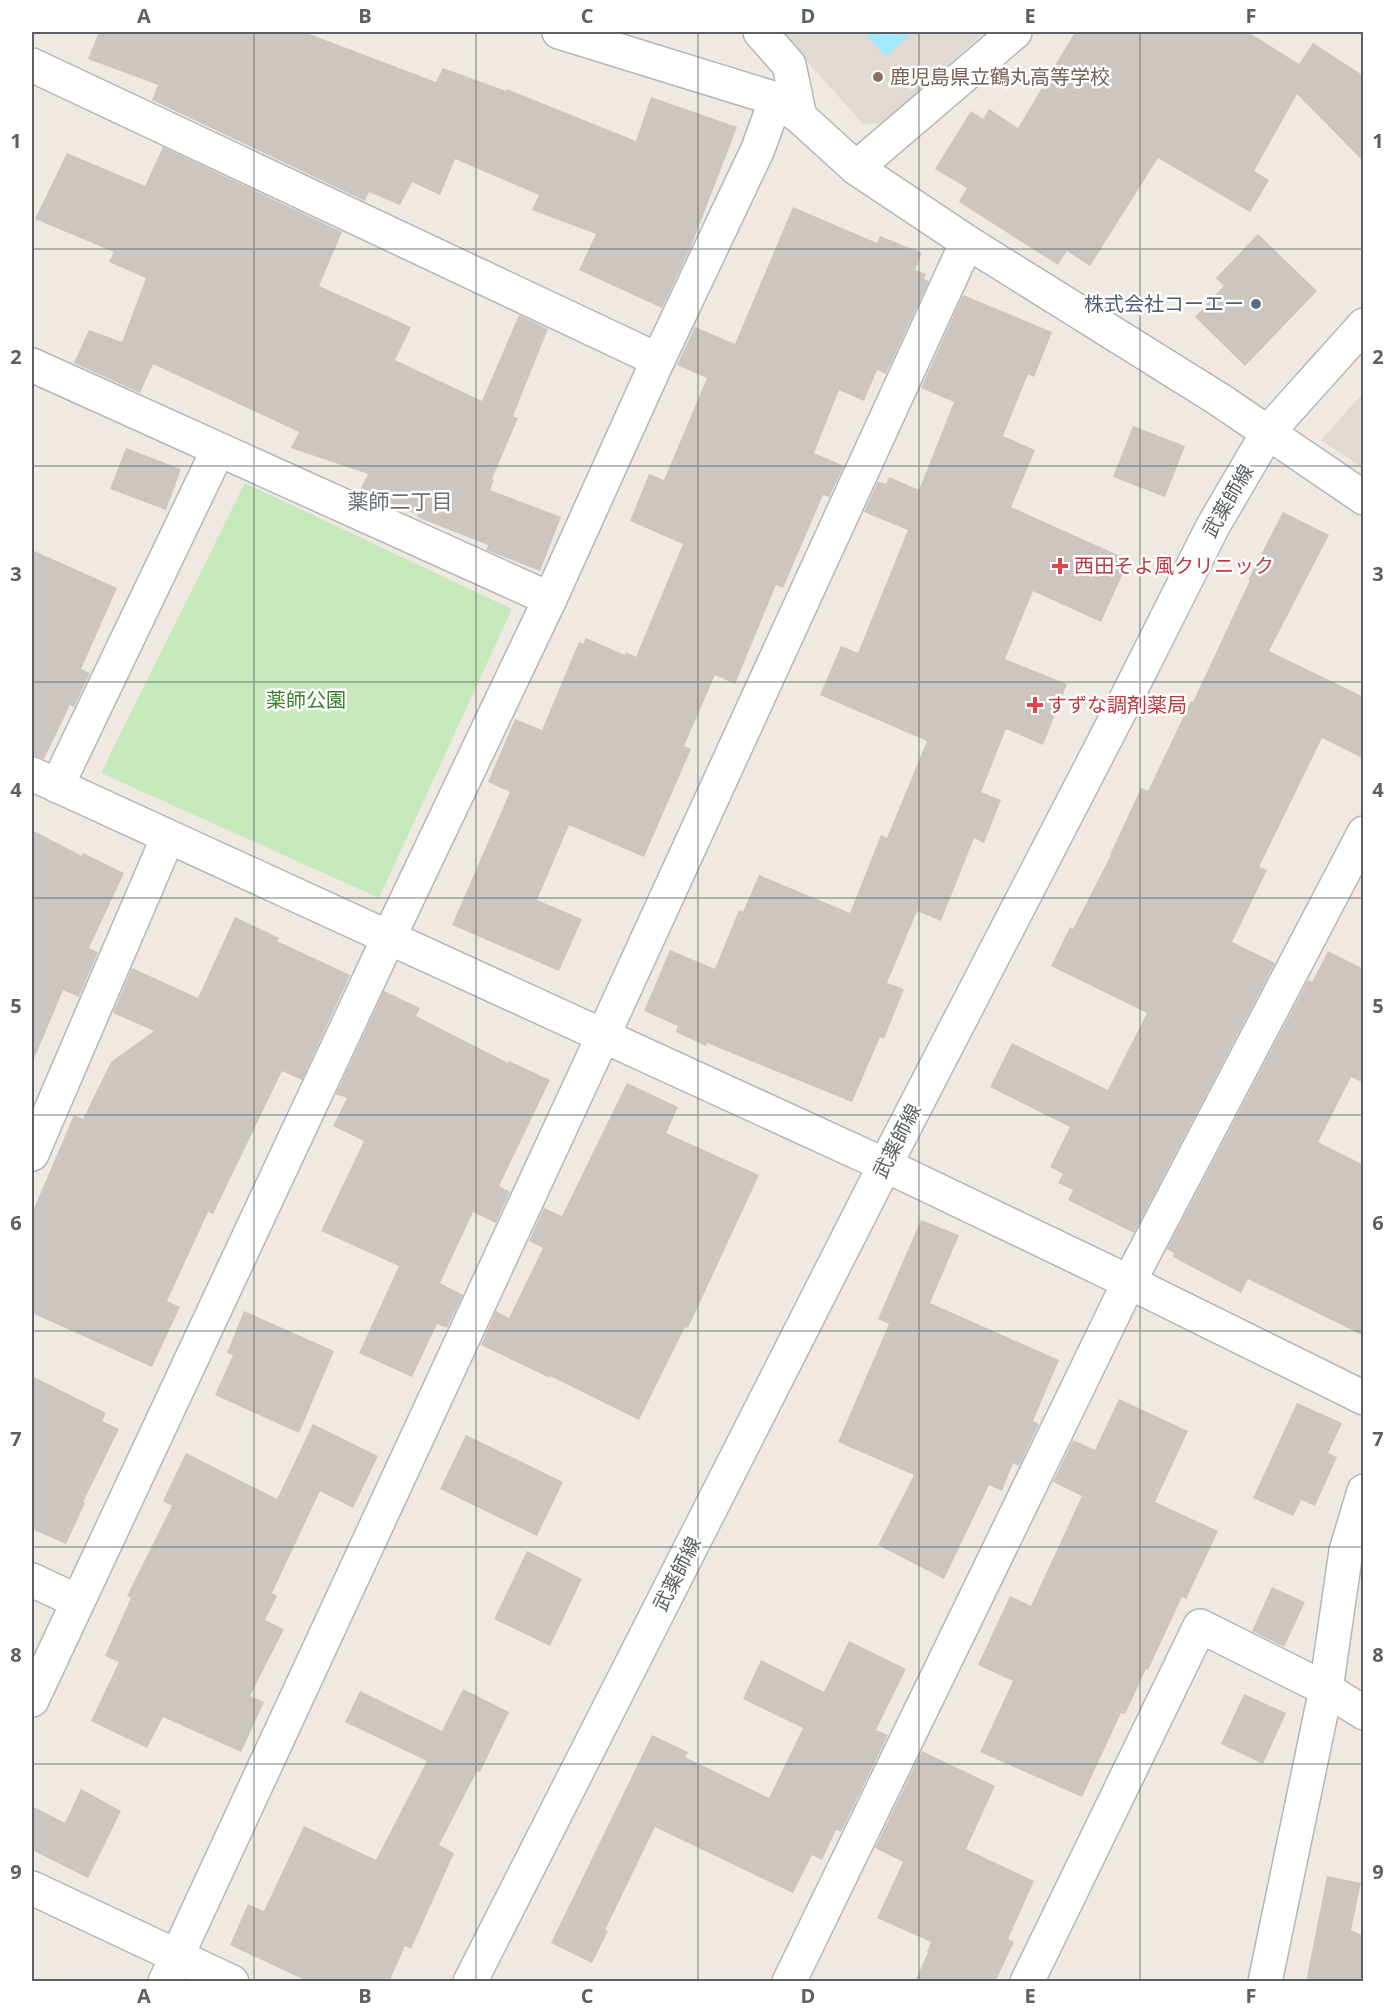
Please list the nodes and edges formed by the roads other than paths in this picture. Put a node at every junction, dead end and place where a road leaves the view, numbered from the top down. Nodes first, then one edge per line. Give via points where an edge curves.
1 (559, 32) edge
2 (760, 32) edge
3 (1015, 32) edge
4 (32, 65) edge
5 (788, 108) junction
6 (856, 168) junction
7 (967, 242) junction
8 (1364, 325) edge
9 (658, 360) junction
10 (32, 365) edge
11 (1268, 432) junction
12 (218, 450) junction
13 (1364, 498) edge
14 (550, 599) junction
15 (44, 780) edge
16 (1364, 833) edge
17 (168, 837) junction
18 (389, 938) junction
19 (603, 1036) junction
20 (32, 1154) edge
21 (885, 1165) junction
22 (1129, 1282) junction
23 (1364, 1398) edge
24 (1364, 1491) edge
25 (32, 1580) edge
26 (77, 1601) junction
27 (1326, 1689) junction
28 (32, 1700) edge
29 (1364, 1713) edge
30 (32, 1888) edge
31 (170, 1969) edge
32 (232, 1982) edge
33 (470, 1982) edge
34 (789, 1982) edge
35 (1027, 1982) edge
36 (1265, 1982) edge

1 - 5 street
2 - 5 street via 789,65
3 - 6 street
4 - 9 street
5 - 6 street
5 - 9 street via 758,149
6 - 7 street
7 - 11 street
7 - 19 street
8 - 11 street, 武薬師線
9 - 14 street
10 - 12 street
11 - 13 street
11 - 21 street, 武薬師線 via 1213,526
12 - 14 street
12 - 15 street
14 - 18 street
15 - 17 street
16 - 22 street
17 - 18 street
17 - 20 street
18 - 19 street
18 - 26 street
19 - 21 street
19 - 31 street
21 - 22 street
21 - 33 street, 武薬師線
22 - 23 street
22 - 34 street
24 - 27 street via 1346,1551
25 - 26 street
26 - 28 street
27 - 29 street
27 - 35 street via 1200,1626
27 - 36 street
30 - 31 street
31 - 32 street

